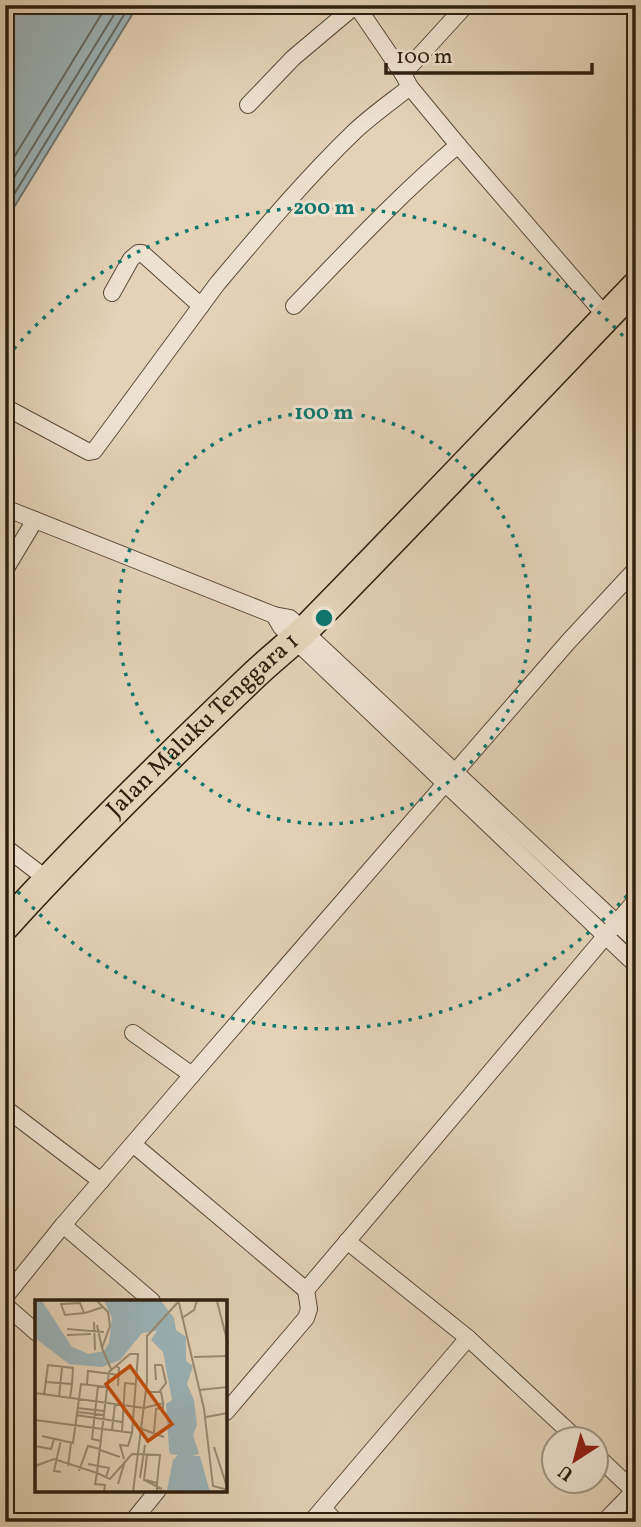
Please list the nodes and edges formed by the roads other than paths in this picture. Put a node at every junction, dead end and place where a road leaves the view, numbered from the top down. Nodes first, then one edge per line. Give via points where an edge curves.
1 (356, 5) edge
2 (466, 5) edge
3 (407, 80) junction
4 (248, 105) dead end
5 (458, 145) junction
6 (636, 268) edge
7 (112, 293) dead end
8 (623, 302) edge
9 (201, 306) junction
10 (294, 306) dead end
11 (5, 407) edge
12 (5, 508) edge
13 (35, 520) junction
14 (5, 570) edge
15 (633, 578) edge
16 (288, 626) junction
17 (450, 778) junction
18 (5, 847) edge
19 (43, 876) junction
20 (636, 900) edge
21 (5, 907) edge
22 (5, 926) edge
23 (611, 928) junction
24 (636, 941) edge
25 (636, 965) edge
26 (133, 1033) dead end
27 (192, 1075) junction
28 (5, 1108) edge
29 (133, 1144) junction
30 (101, 1181) junction
31 (63, 1224) junction
32 (347, 1241) junction
33 (306, 1290) junction
34 (5, 1297) edge
35 (151, 1300) edge
36 (5, 1305) edge
37 (35, 1331) edge
38 (468, 1338) junction
39 (228, 1410) edge
40 (563, 1426) edge
41 (610, 1468) edge
42 (635, 1490) edge
43 (157, 1492) edge
44 (323, 1508) junction
45 (132, 1522) edge
46 (311, 1522) edge
47 (336, 1522) edge
48 (604, 1522) edge

1 - 3 street
1 - 4 street via 293,58
2 - 3 street
3 - 5 street
3 - 9 street via 338,148
5 - 8 street
5 - 10 street via 373,223
6 - 8 highway, Jalan Maluku Tenggara 1
7 - 9 street via 138,253
8 - 16 highway, Jalan Maluku Tenggara 1 via 456,475
9 - 11 street via 94,451
12 - 13 street
13 - 14 street
13 - 16 street
15 - 17 street via 568,642
16 - 17 street
16 - 19 highway, Jalan Maluku Tenggara 1 via 249,679
17 - 23 street
17 - 27 street
18 - 19 street
19 - 21 highway, Jalan Maluku Tenggara 1
19 - 22 highway, Jalan Maluku Tenggara 1
20 - 23 street
23 - 24 street
23 - 25 street
23 - 32 street
26 - 27 street
27 - 29 street
28 - 30 street
29 - 30 street
29 - 33 street
30 - 31 street
31 - 34 street
31 - 35 street
32 - 33 street
32 - 38 street
33 - 39 street via 306,1318
36 - 37 street
38 - 40 street
38 - 44 street
41 - 42 street
42 - 48 street
43 - 45 street
44 - 46 street
44 - 47 street

